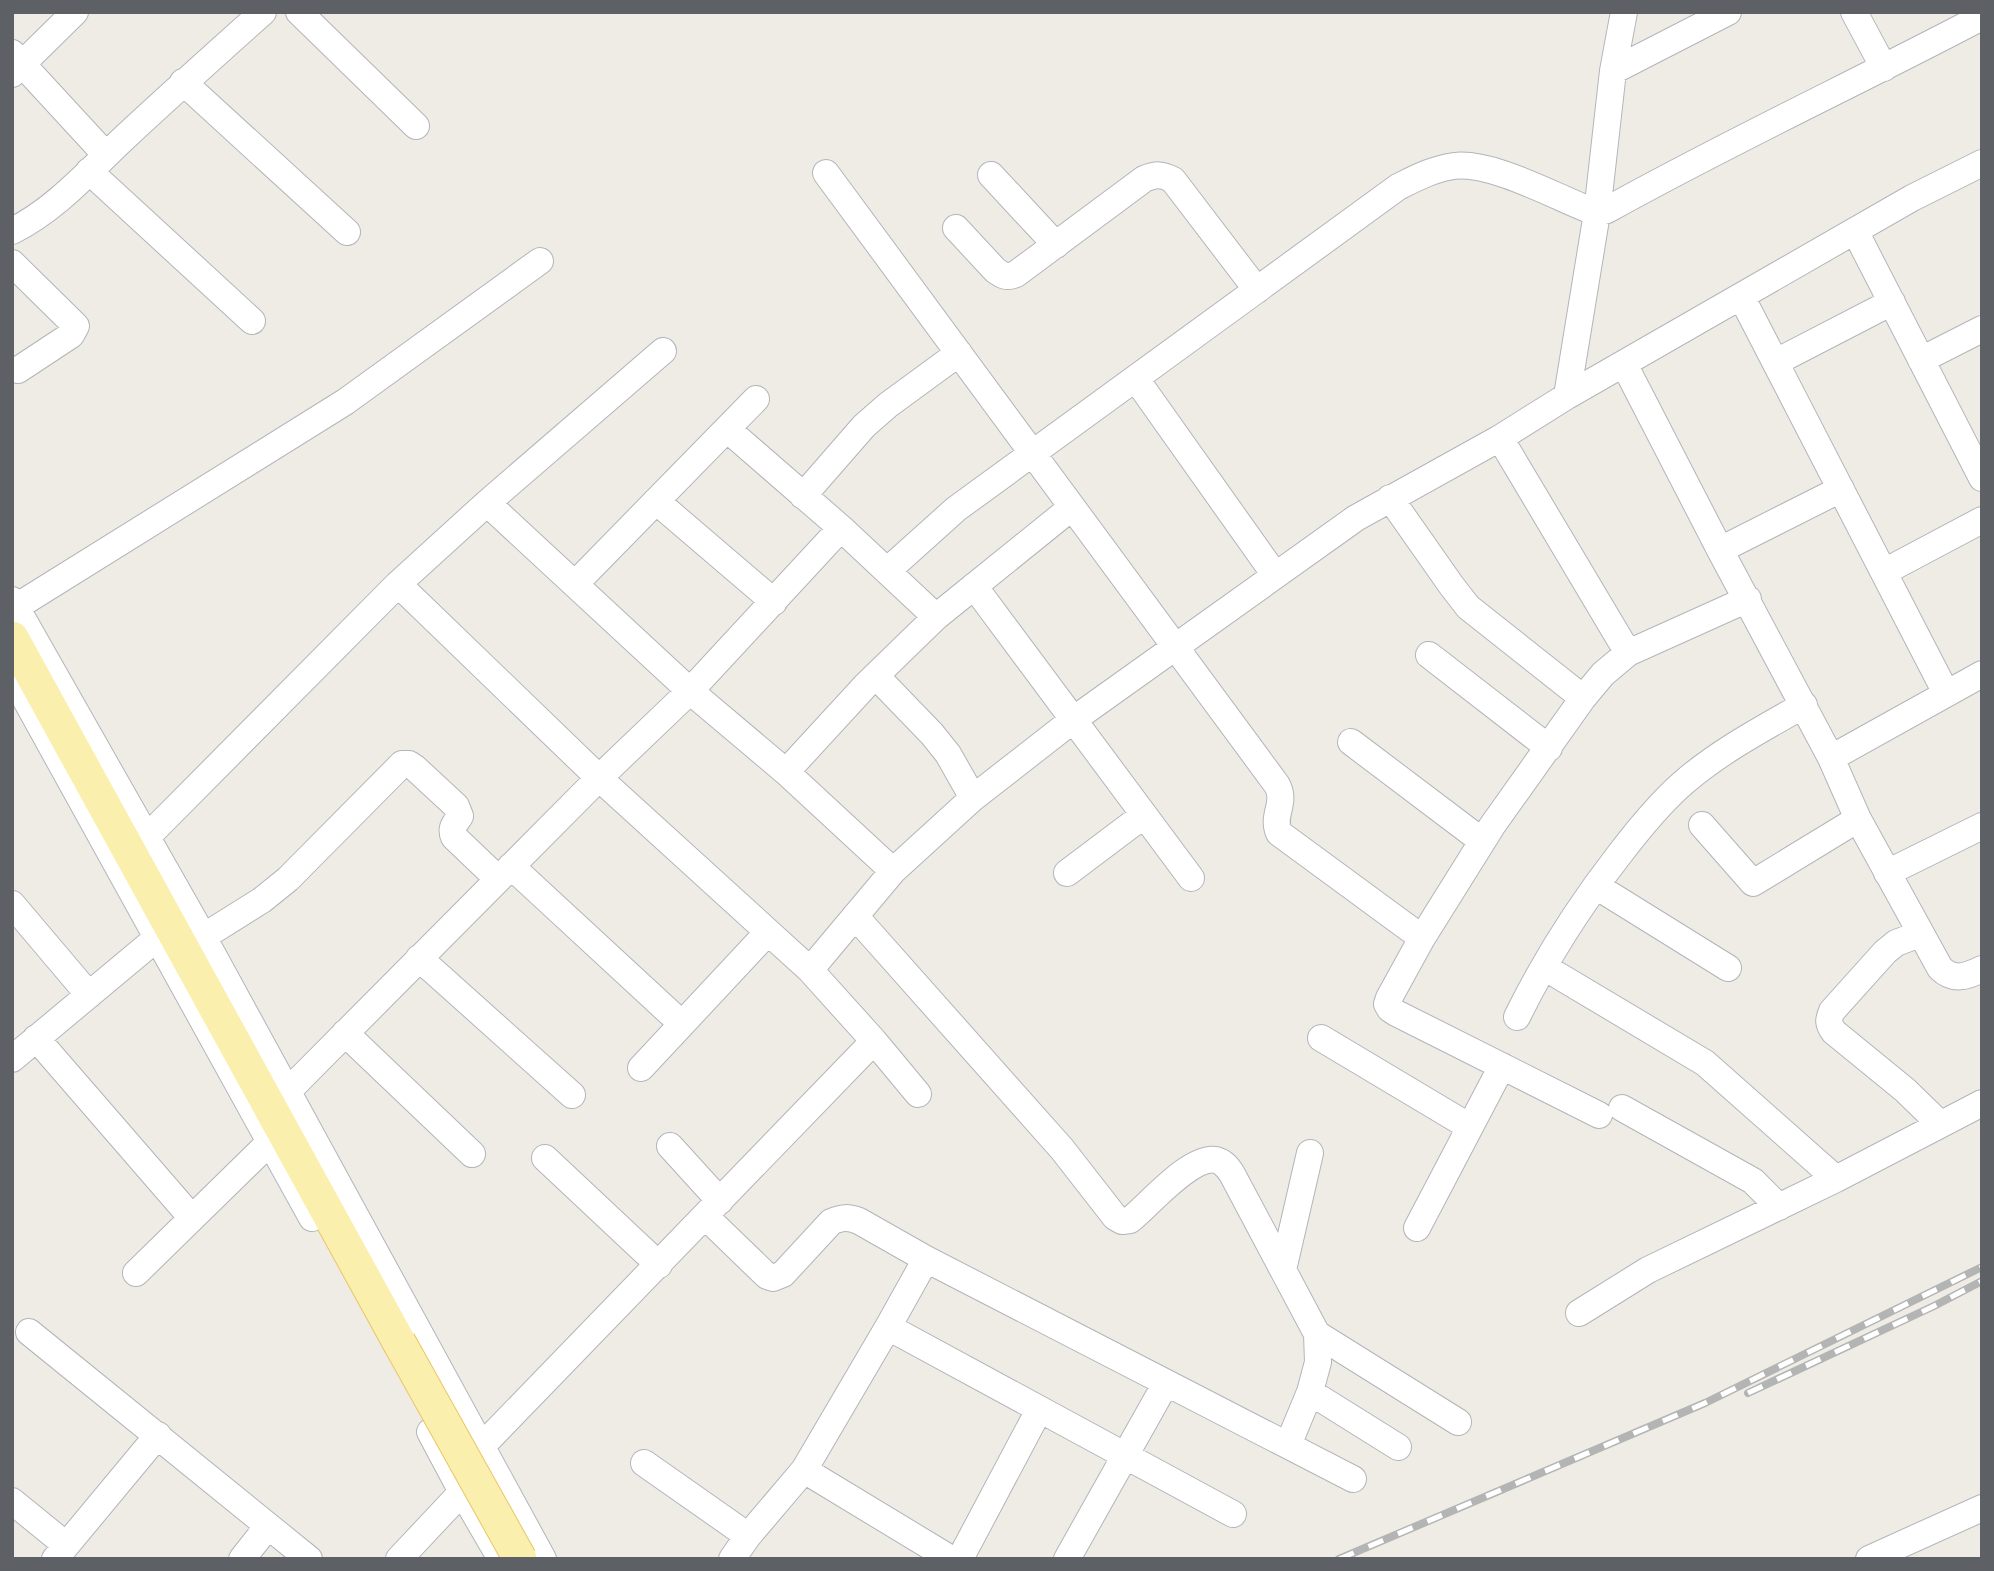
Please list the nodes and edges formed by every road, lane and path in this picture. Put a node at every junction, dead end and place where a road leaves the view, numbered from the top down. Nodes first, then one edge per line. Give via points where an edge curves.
1 (75, 12) edge
2 (263, 12) edge
3 (299, 12) edge
4 (1624, 12) edge
5 (1728, 12) edge
6 (1854, 12) edge
7 (1975, 24) edge
8 (16, 63) edge
9 (1884, 68) junction
10 (1613, 71) junction
11 (183, 82) junction
12 (416, 126) dead end
13 (98, 163) junction
14 (1982, 163) edge
15 (826, 173) dead end
16 (991, 175) dead end
17 (1597, 213) junction
18 (956, 228) dead end
19 (12, 231) edge
20 (1855, 231) junction
21 (347, 232) dead end
22 (1056, 245) junction
23 (540, 261) dead end
24 (12, 263) edge
25 (1257, 290) junction
26 (1741, 296) junction
27 (1892, 302) junction
28 (252, 321) dead end
29 (1982, 329) edge
30 (663, 351) dead end
31 (959, 353) junction
32 (1921, 360) junction
33 (1776, 362) junction
34 (1624, 364) junction
35 (18, 370) dead end
36 (1136, 379) junction
37 (1567, 397) junction
38 (756, 399) dead end
39 (727, 429) junction
40 (1500, 438) junction
41 (1032, 453) junction
42 (1982, 478) edge
43 (1841, 489) junction
44 (803, 496) junction
45 (1390, 498) junction
46 (656, 501) junction
47 (487, 503) junction
48 (1071, 508) junction
49 (1982, 520) edge
50 (841, 528) junction
51 (1720, 550) junction
52 (887, 571) junction
53 (1884, 572) junction
54 (1275, 575) junction
55 (398, 584) junction
56 (575, 584) junction
57 (974, 586) junction
58 (1748, 599) junction
59 (774, 602) junction
60 (14, 615) edge
61 (936, 617) junction
62 (1177, 647) junction
63 (1628, 653) junction
64 (1429, 655) dead end
65 (1982, 674) edge
66 (12, 675) edge
67 (876, 676) junction
68 (690, 691) junction
69 (1946, 693) junction
70 (1583, 698) junction
71 (1804, 705) junction
72 (1073, 720) junction
73 (1351, 742) dead end
74 (1549, 748) junction
75 (1831, 758) junction
76 (786, 772) junction
77 (599, 778) junction
78 (973, 798) junction
79 (1144, 815) junction
80 (1858, 819) junction
81 (1702, 825) dead end
82 (1982, 826) edge
83 (147, 837) junction
84 (1482, 841) junction
85 (893, 870) junction
86 (505, 873) junction
87 (1067, 873) dead end
88 (1887, 873) junction
89 (1191, 878) dead end
90 (1596, 886) junction
91 (12, 904) edge
92 (855, 916) junction
93 (768, 932) junction
94 (1920, 934) junction
95 (203, 937) junction
96 (157, 938) junction
97 (1422, 938) junction
98 (419, 958) junction
99 (1544, 967) junction
100 (1728, 968) dead end
101 (1982, 969) edge
102 (810, 970) junction
103 (89, 995) junction
104 (1517, 1017) dead end
105 (682, 1024) junction
106 (345, 1033) junction
107 (36, 1038) junction
108 (1321, 1038) dead end
109 (874, 1041) junction
110 (12, 1059) edge
111 (1502, 1066) junction
112 (641, 1068) dead end
113 (288, 1091) junction
114 (918, 1094) dead end
115 (572, 1095) dead end
116 (1982, 1103) edge
117 (1940, 1124) junction
118 (1470, 1127) junction
119 (270, 1142) junction
120 (670, 1146) dead end
121 (1310, 1153) dead end
122 (472, 1154) dead end
123 (545, 1158) dead end
124 (1836, 1178) junction
125 (1779, 1206) junction
126 (713, 1209) junction
127 (192, 1218) junction
128 (1417, 1228) dead end
129 (926, 1259) junction
130 (659, 1265) junction
131 (1283, 1270) junction
132 (136, 1273) dead end
133 (1579, 1313) dead end
134 (888, 1327) junction
135 (29, 1332) dead end
136 (1317, 1334) junction
137 (1166, 1383) junction
138 (1310, 1392) junction
139 (1039, 1410) junction
140 (1458, 1422) dead end
141 (158, 1435) junction
142 (1288, 1445) junction
143 (481, 1447) junction
144 (1398, 1447) dead end
145 (1124, 1456) junction
146 (447, 1463) junction
147 (644, 1463) dead end
148 (804, 1470) junction
149 (1353, 1479) dead end
150 (462, 1492) junction
151 (12, 1501) edge
152 (1982, 1508) edge
153 (1233, 1514) dead end
154 (268, 1526) junction
155 (748, 1536) junction
156 (921, 1551) edge
157 (60, 1552) edge
158 (242, 1559) edge
159 (309, 1559) edge
160 (399, 1559) edge
161 (501, 1559) edge
162 (520, 1559) edge
163 (543, 1559) edge
164 (732, 1559) edge
165 (951, 1559) edge
166 (960, 1559) edge
167 (1067, 1559) edge
168 (1869, 1559) edge

1 - 8 street
2 - 11 street
3 - 12 street
4 - 10 street
5 - 10 street
6 - 9 street
7 - 9 street
8 - 13 street
9 - 17 street
10 - 17 street
11 - 13 street
11 - 21 street
13 - 19 street via 60,198
13 - 28 street
14 - 20 street
15 - 31 street
16 - 22 street
17 - 25 street via 1484,168 1456,166 1427,172 1398,187
17 - 37 street
18 - 22 street via 995,270 1010,277
20 - 26 street
20 - 27 street
22 - 25 street via 1144,179 1166,176
23 - 60 street via 345,402
24 - 35 street via 76,326 71,335
25 - 36 street
26 - 33 street
26 - 34 street
27 - 32 street
27 - 33 street
29 - 32 street
30 - 47 street
31 - 41 street
31 - 44 street via 864,426
32 - 42 street
33 - 43 street
34 - 37 street
34 - 51 street
36 - 41 street
36 - 54 street
37 - 40 street
38 - 39 street
39 - 44 street
39 - 46 street
40 - 45 street
40 - 63 street
41 - 48 street
41 - 52 street via 956,509
43 - 51 street
43 - 53 street
44 - 50 street
45 - 54 street
45 - 70 street via 1468,607
46 - 56 street
46 - 59 street
47 - 55 street
47 - 56 street
48 - 57 street
48 - 62 street
49 - 53 street
50 - 52 street
50 - 59 street
51 - 58 street
52 - 61 street
53 - 69 street
54 - 62 street
55 - 77 street
55 - 83 street
56 - 68 street
57 - 61 street
57 - 72 street
58 - 63 street
58 - 71 street
59 - 68 street
60 - 83 street
60 - 162 main road, bridge via 399,1342
61 - 67 street
62 - 72 street
62 - 97 street via 1281,792 1275,825 1279,833
63 - 70 street via 1602,674
64 - 74 street
65 - 69 street
66 - 96 street
67 - 76 street
67 - 78 street via 948,754
68 - 76 street
68 - 77 street
69 - 75 street
70 - 74 street
71 - 75 street
71 - 90 street via 1731,746 1682,784 1639,829
72 - 78 street
72 - 79 street
73 - 84 street
74 - 84 street
75 - 80 street
76 - 85 street
77 - 86 street
77 - 93 street
78 - 85 street
79 - 87 street
79 - 89 street
80 - 81 street via 1753,883
80 - 88 street
82 - 88 street
83 - 95 street
84 - 97 street
85 - 92 street
86 - 95 street via 454,837 453,827 460,816 456,806 415,768 402,764 288,879
86 - 98 street
86 - 105 street
88 - 94 street
90 - 99 street
90 - 100 street
91 - 103 street
92 - 102 street
92 - 131 street via 1062,1149 1115,1217 1130,1220 1183,1172 1214,1160 1233,1174
93 - 102 street
93 - 105 street
94 - 101 street via 1948,976 1961,978
94 - 117 street via 1885,951 1832,1011 1828,1025
95 - 113 street
96 - 103 street
96 - 119 street
97 - 111 street via 1389,998 1390,1009
98 - 106 street
98 - 115 street
99 - 104 street
99 - 124 street via 1705,1063
102 - 109 street
103 - 107 street
105 - 112 street
106 - 113 street
106 - 122 street
107 - 110 street
107 - 127 street
108 - 118 street
109 - 114 street
109 - 126 street
111 - 118 street
111 - 125 street via 1753,1181
113 - 143 street
116 - 117 street
117 - 124 street
118 - 128 street
119 - 127 street
119 - 146 street
120 - 126 street
121 - 131 street
123 - 130 street
124 - 125 street
125 - 133 street via 1647,1270
126 - 129 street via 773,1278 783,1274 840,1217 859,1221
126 - 130 street
127 - 132 street
129 - 134 street
129 - 137 street
130 - 143 street
131 - 136 street
134 - 139 street
134 - 148 street
135 - 141 street
136 - 138 street via 1318,1362
136 - 140 street
137 - 142 street
137 - 145 street
138 - 142 street
138 - 144 street
139 - 145 street
139 - 166 street
141 - 154 street
141 - 157 street
142 - 149 street
143 - 146 street
143 - 163 street
145 - 153 street
145 - 167 street
146 - 150 street
147 - 155 street
148 - 155 street
148 - 156 street
150 - 160 street
150 - 161 street
151 - 157 street
152 - 168 street
154 - 158 street
154 - 159 street
155 - 164 street
156 - 165 street

